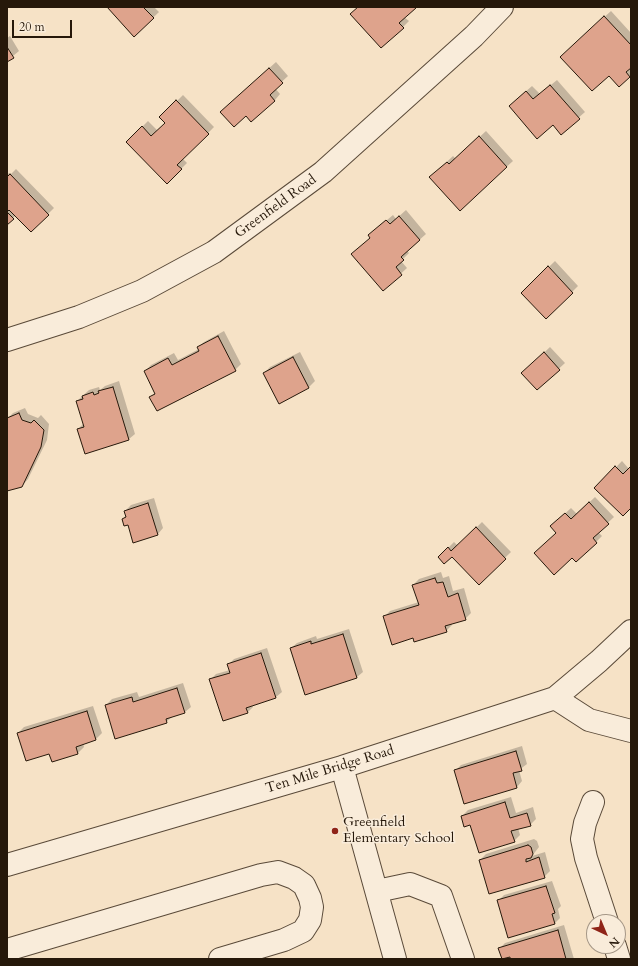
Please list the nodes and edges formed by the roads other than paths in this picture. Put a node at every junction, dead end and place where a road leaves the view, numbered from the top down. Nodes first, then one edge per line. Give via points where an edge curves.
1 (502, 7) edge
2 (7, 340) edge
3 (631, 631) edge
4 (555, 698) junction
5 (631, 731) edge
6 (342, 767) junction
7 (593, 802) dead end
8 (7, 865) edge
9 (377, 891) junction
10 (604, 914) edge
11 (7, 950) edge
12 (220, 959) edge
13 (396, 959) edge
14 (462, 959) edge

1 - 2 street, Greenfield Road via 474,36 323,172 214,252 142,291 93,312
3 - 4 street, Ten Mile Bridge Road
4 - 5 street via 589,720
4 - 6 street, Ten Mile Bridge Road
6 - 8 street, Ten Mile Bridge Road
6 - 9 street
7 - 10 street via 582,839
9 - 13 street
9 - 14 street via 410,884 441,896
11 - 12 street via 261,875 278,872 304,885 310,898 310,920 304,930 284,940

